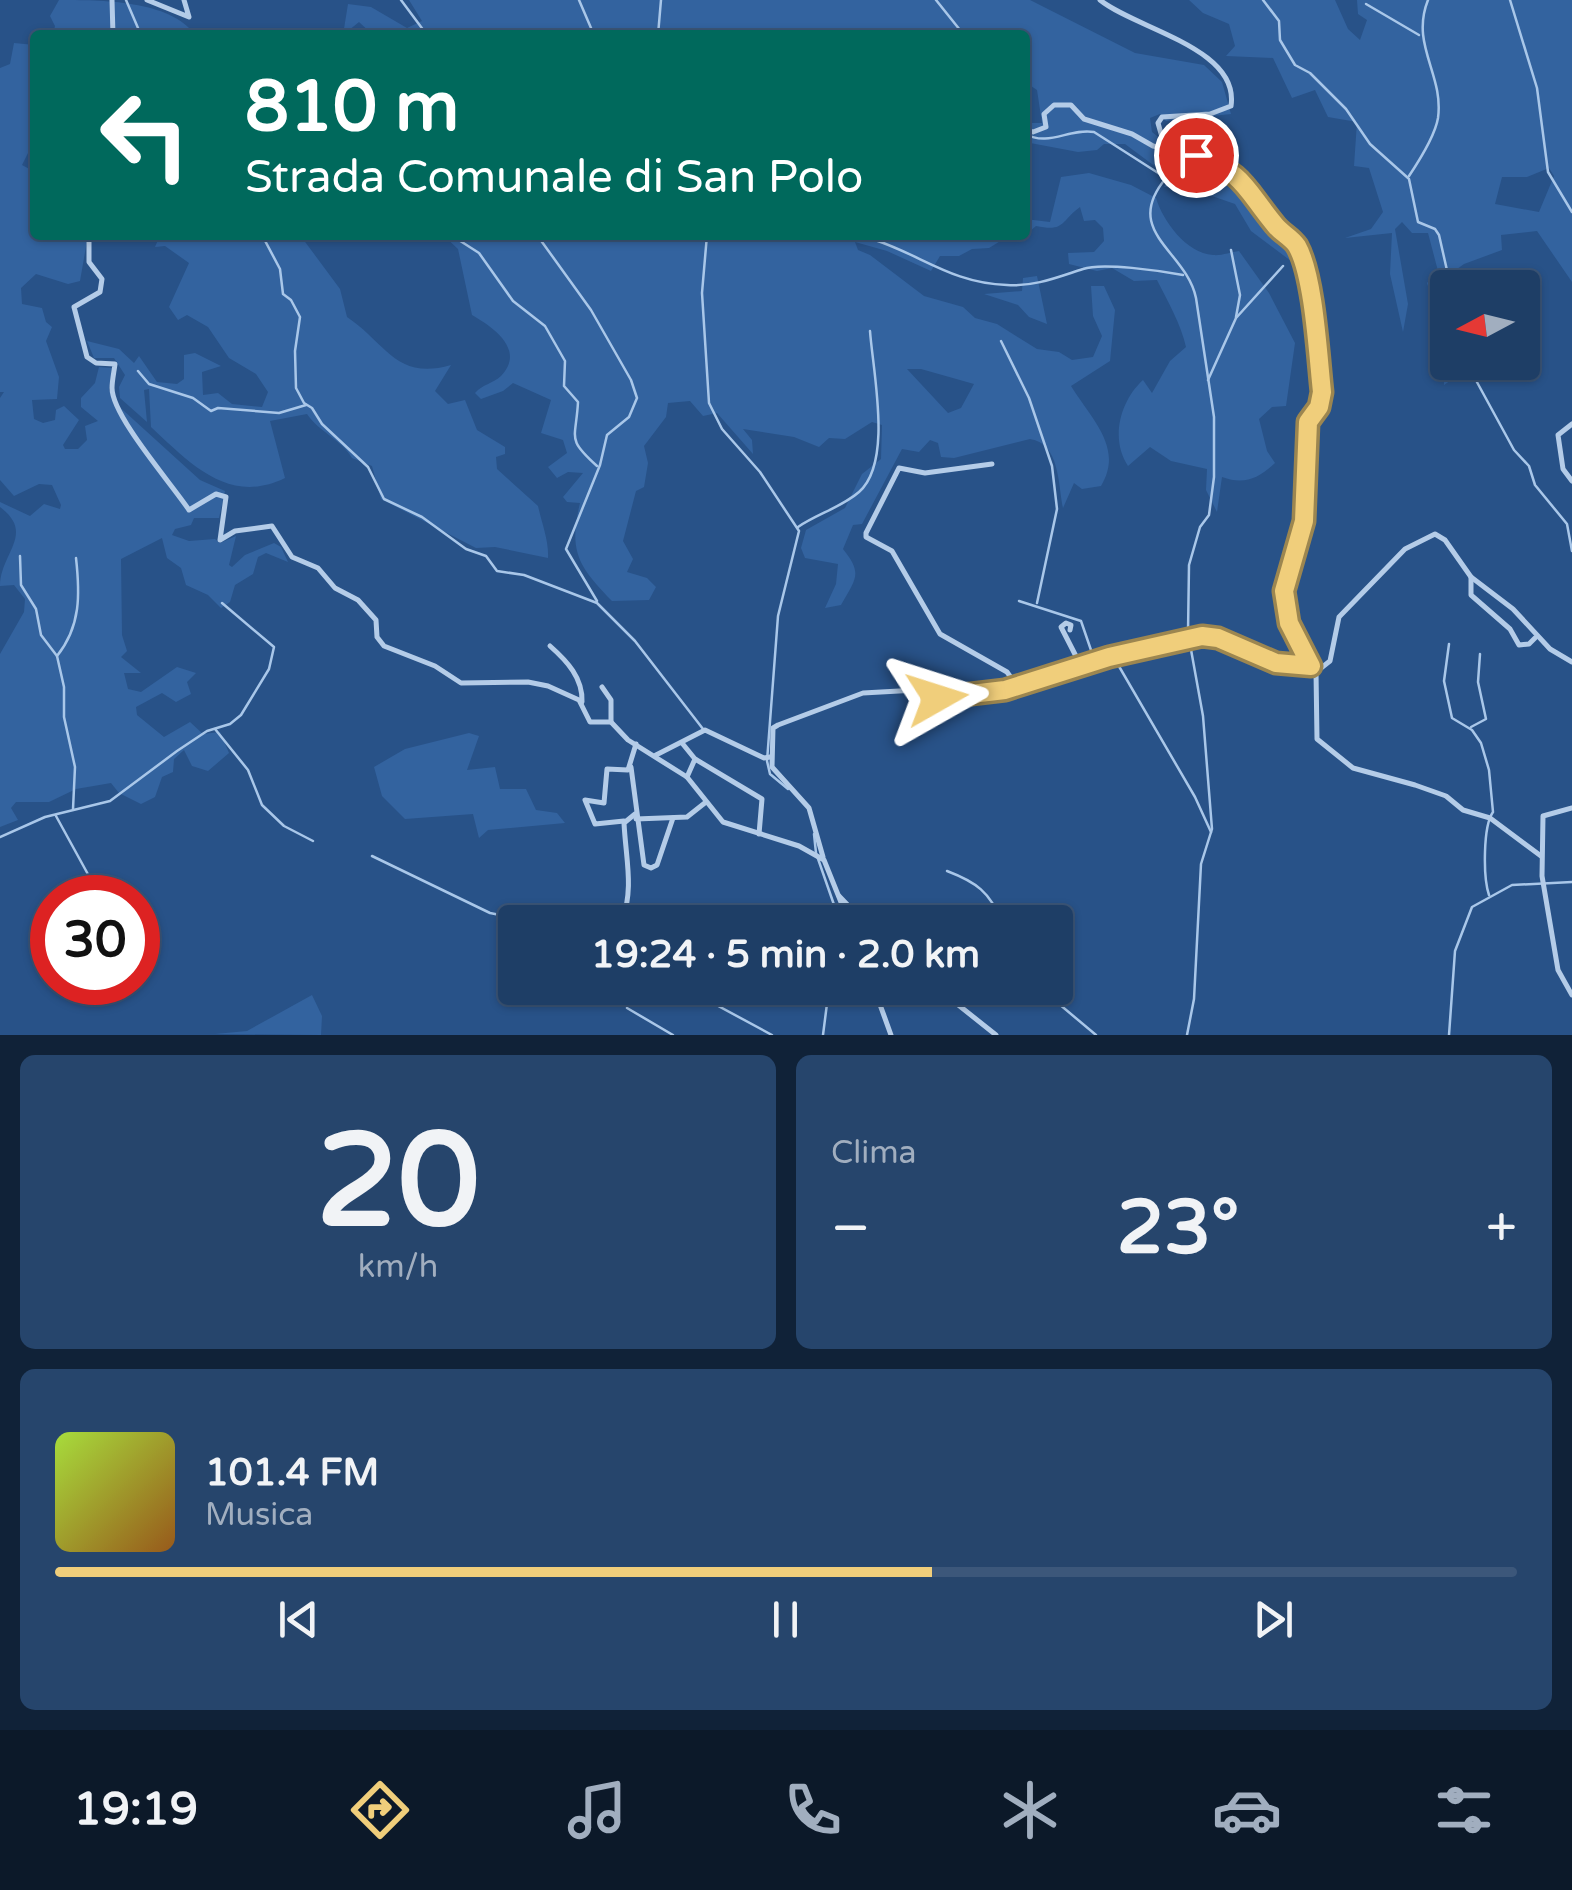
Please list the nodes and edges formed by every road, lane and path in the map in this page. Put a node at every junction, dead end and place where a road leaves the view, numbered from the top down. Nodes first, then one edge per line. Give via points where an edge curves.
1 (112, 0) edge
2 (147, 0) edge
3 (184, 0) edge
4 (1100, 0) edge
5 (112, 30) edge
6 (1030, 131) edge
7 (1186, 152) junction
8 (89, 240) edge
9 (1572, 424) edge
10 (992, 464) dead end
11 (1572, 481) edge
12 (1471, 577) junction
13 (1070, 630) dead end
14 (1536, 637) junction
15 (550, 646) dead end
16 (1572, 662) edge
17 (1081, 666) junction
18 (1311, 666) junction
19 (1316, 672) junction
20 (1017, 686) junction
21 (602, 687) dead end
22 (582, 705) junction
23 (611, 722) junction
24 (682, 742) junction
25 (636, 744) junction
26 (656, 755) junction
27 (770, 757) junction
28 (696, 759) junction
29 (631, 767) junction
30 (687, 777) junction
31 (706, 802) junction
32 (1572, 808) edge
33 (636, 816) junction
34 (674, 818) junction
35 (624, 822) junction
36 (759, 834) junction
37 (1541, 856) junction
38 (824, 860) junction
39 (839, 896) junction
40 (628, 905) edge
41 (843, 905) edge
42 (848, 905) edge
43 (1572, 996) edge
44 (880, 1005) edge
45 (958, 1005) edge
46 (891, 1035) edge
47 (996, 1035) edge

1 - 5 street
2 - 3 street via 189,17
4 - 7 street via 1194,48 1224,78 1230,106 1158,123 1168,144
6 - 7 street via 1046,127 1047,110 1062,104 1144,143
7 - 18 street via 1235,173 1294,243 1304,268 1322,392 1308,422 1304,521 1284,591 1289,623
8 - 22 street via 100,292 74,308 87,357 115,364 112,390 124,425 189,510 216,494 226,498 220,540 272,526 292,557 358,600 376,620 384,646 461,683 528,682 569,694
9 - 11 street via 1558,435
10 - 20 street via 925,473 899,468 866,537 892,551 940,634 1007,672
12 - 14 street
12 - 14 street via 1473,598 1519,645
12 - 19 street via 1441,534 1405,549 1340,618 1330,661
13 - 17 street via 1071,625 1061,628
14 - 16 street
15 - 22 street via 575,674
17 - 18 street via 1202,636 1276,663
17 - 20 street
18 - 19 street
19 - 37 street via 1317,739 1353,768 1446,796 1490,818
20 - 27 street via 937,698 917,690 863,693 774,728
21 - 23 street via 611,700
22 - 23 street via 590,722
23 - 25 street
24 - 26 street
24 - 27 street via 705,730
24 - 28 street
25 - 26 street
25 - 29 street
26 - 30 street
27 - 38 street via 809,808
28 - 30 street
28 - 36 street via 762,799
29 - 33 street
29 - 35 street via 607,770 604,803 585,800 595,824
30 - 31 street
31 - 34 street
31 - 36 street via 723,822
32 - 37 street via 1543,816
33 - 34 street
33 - 34 street via 641,863 651,868
33 - 35 street
35 - 40 street
36 - 38 street
37 - 43 street via 1558,970
38 - 39 street
39 - 41 street
39 - 42 street
44 - 46 street
45 - 47 street

